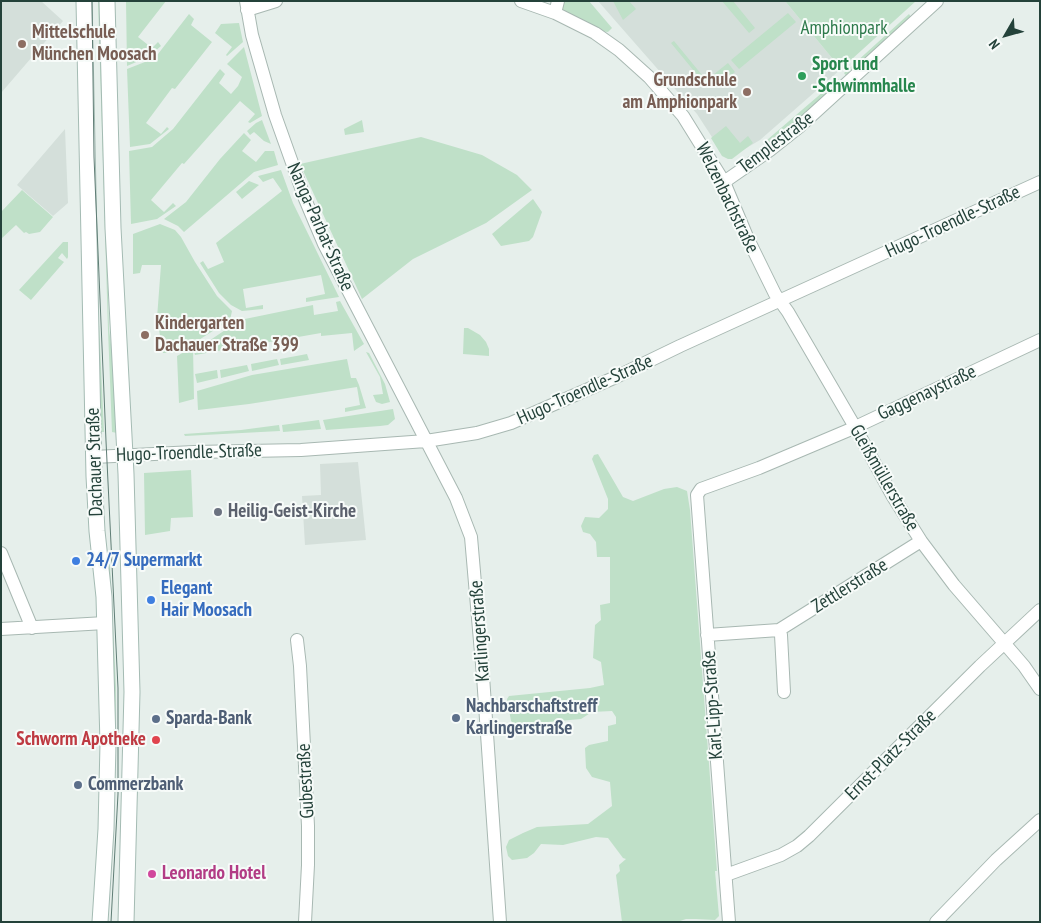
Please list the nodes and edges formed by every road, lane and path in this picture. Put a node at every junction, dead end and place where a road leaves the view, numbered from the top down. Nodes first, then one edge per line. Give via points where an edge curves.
1 (84, 1) edge
2 (107, 1) edge
3 (276, 1) edge
4 (521, 1) edge
5 (937, 1) edge
6 (246, 6) edge
7 (556, 7) edge
8 (724, 182) junction
9 (1040, 182) edge
10 (780, 300) junction
11 (1039, 342) edge
12 (855, 427) junction
13 (426, 441) junction
14 (124, 455) junction
15 (94, 457) junction
16 (701, 489) joint
17 (921, 541) junction
18 (1, 553) edge
19 (1040, 610) edge
20 (105, 623) junction
21 (32, 628) junction
22 (1, 629) edge
23 (779, 630) junction
24 (707, 634) junction
25 (297, 640) dead end
26 (1004, 644) junction
27 (1040, 689) edge
28 (784, 692) dead end
29 (1040, 820) edge
30 (726, 875) junction
31 (100, 922) edge
32 (126, 922) edge
33 (305, 922) edge
34 (500, 922) edge
35 (729, 922) edge
36 (936, 922) edge

1 - 15 main road, Dachauer Straße
2 - 14 main road, Dachauer Straße
3 - 6 street
4 - 7 street, Welzenbachstraße
5 - 8 street, Templestraße via 799,127
6 - 13 street, Nanga-Parbat-Straße via 275,115 305,199 324,244
7 - 8 street, Welzenbachstraße via 619,50 649,76 698,138
8 - 10 street, Welzenbachstraße via 764,273
9 - 10 street, Hugo-Troendle-Straße
10 - 12 street, Gleißmüllerstraße
10 - 13 street, Hugo-Troendle-Straße via 511,423 477,433
11 - 12 street, Gaggenaystraße
12 - 16 street, Gaggenaystraße
12 - 17 street, Gleißmüllerstraße
13 - 14 street, Hugo-Troendle-Straße via 301,450
13 - 34 street, Karlingerstraße via 472,537
14 - 15 street, Hugo-Troendle-Straße
14 - 32 main road, Dachauer Straße via 132,692
15 - 20 main road, Dachauer Straße
16 - 24 street, Karl-Lipp-Straße via 697,495
17 - 23 street, Zettlerstraße
17 - 26 street, Gleißmüllerstraße
18 - 21 street
19 - 26 street, Ernst-Platz-Straße
20 - 21 street
20 - 31 main road, Dachauer Straße via 108,744
21 - 22 street
23 - 24 street, Zettlerstraße
23 - 28 street
24 - 30 street, Karl-Lipp-Straße
25 - 33 street, Gubestraße via 308,826
26 - 27 street, Gleißmüllerstraße
26 - 30 street, Ernst-Platz-Straße via 803,841 768,861
29 - 36 street
30 - 35 street, Karl-Lipp-Straße

